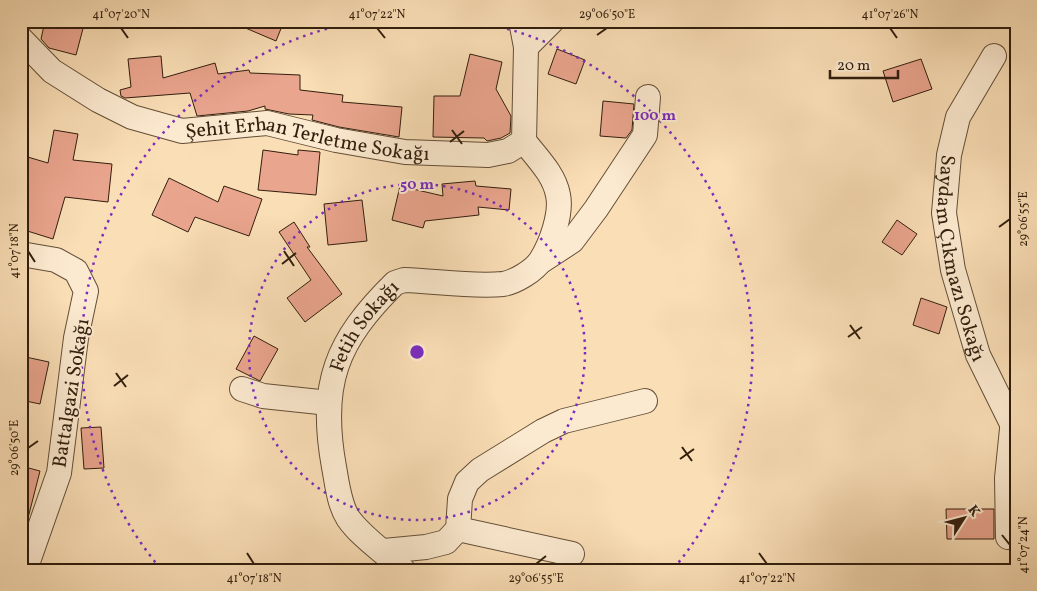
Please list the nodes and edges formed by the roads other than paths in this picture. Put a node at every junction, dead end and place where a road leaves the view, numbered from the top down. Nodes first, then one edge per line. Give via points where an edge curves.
1 (521, 21) edge
2 (552, 21) edge
3 (21, 39) edge
4 (526, 47) junction
5 (994, 56) dead end
6 (648, 98) dead end
7 (524, 141) junction
8 (21, 254) edge
9 (540, 262) junction
10 (242, 389) dead end
11 (646, 401) dead end
12 (329, 402) junction
13 (1014, 430) edge
14 (458, 529) junction
15 (1008, 537) dead end
16 (384, 551) junction
17 (572, 554) dead end
18 (25, 570) edge
19 (403, 570) edge

1 - 4 street
2 - 4 street
3 - 7 street, Şehit Erhan Terletme Sokağı via 52,71 98,100 132,117 182,131 267,123 405,152 488,155 508,151
4 - 7 street
5 - 13 street, Saydam Çıkmazı Sokağı via 958,117 949,155 944,213 953,270 978,355
6 - 9 street via 645,135 572,241
7 - 9 street, Fetih Sokağı via 550,174 558,195 559,210
8 - 18 street, Battalgazi Sokağı via 56,260 76,271 86,291 76,338 59,472
9 - 12 street, Fetih Sokağı via 522,276 504,284 404,280 396,283 357,325 343,346
10 - 12 street via 263,396
11 - 14 street via 564,421 480,470 467,482 460,499
12 - 16 street, Fetih Sokağı via 332,454 338,490 347,516 357,529
13 - 15 street via 1007,478
14 - 16 street via 446,542
14 - 17 street
16 - 19 street, Fetih Sokağı

